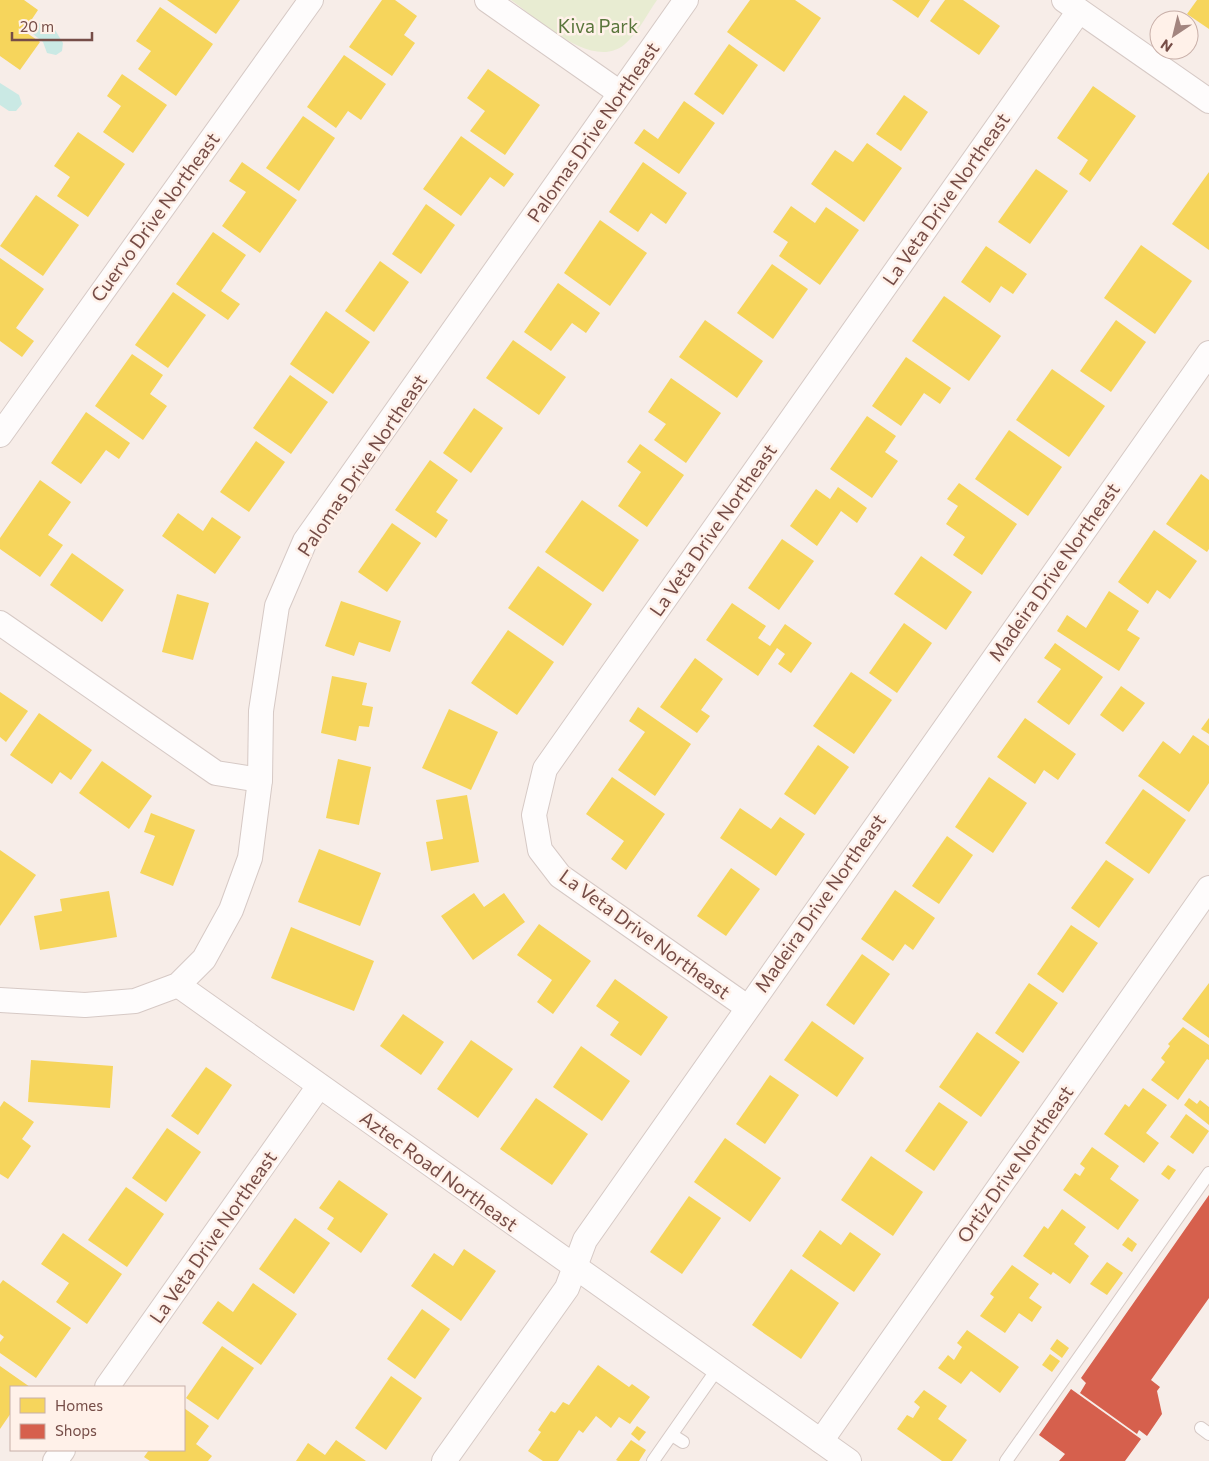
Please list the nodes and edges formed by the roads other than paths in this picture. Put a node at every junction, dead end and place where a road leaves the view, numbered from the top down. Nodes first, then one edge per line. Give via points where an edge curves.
1 (311, 0) edge
2 (487, 0) edge
3 (686, 0) edge
4 (1072, 5) edge
5 (620, 93) junction
6 (1209, 101) edge
7 (1209, 353) edge
8 (0, 435) edge
9 (0, 623) edge
10 (260, 780) junction
11 (1209, 888) edge
12 (178, 985) junction
13 (0, 1000) edge
14 (747, 1007) junction
15 (320, 1086) junction
16 (1209, 1173) edge
17 (574, 1267) junction
18 (718, 1368) junction
19 (108, 1386) edge
20 (672, 1435) junction
21 (821, 1441) junction
22 (683, 1442) dead end
23 (444, 1461) edge
24 (653, 1461) edge
25 (849, 1461) edge
26 (1006, 1461) edge

1 - 8 street, Cuervo Drive Northeast
2 - 5 street
3 - 5 street, Palomas Drive Northeast
4 - 6 street
4 - 14 street, La Veta Drive Northeast via 545,769 534,815 540,850 560,876
5 - 10 street, Palomas Drive Northeast via 305,541 277,606 261,711
7 - 14 street, Madeira Drive Northeast
9 - 10 street via 216,773
10 - 12 street, Palomas Drive Northeast via 250,858 231,910 204,959
11 - 21 street, Ortiz Drive Northeast
12 - 13 street via 135,1001 85,1006
12 - 15 street, Aztec Road Northeast
14 - 17 street, Madeira Drive Northeast via 585,1240
15 - 17 street, Aztec Road Northeast
15 - 19 street, La Veta Drive Northeast
16 - 26 lane
17 - 18 street, Aztec Road Northeast
17 - 23 street, Madeira Drive Northeast via 567,1288
18 - 20 lane
18 - 21 street, Aztec Road Northeast
20 - 22 lane
20 - 24 lane
21 - 25 street, Aztec Road Northeast

